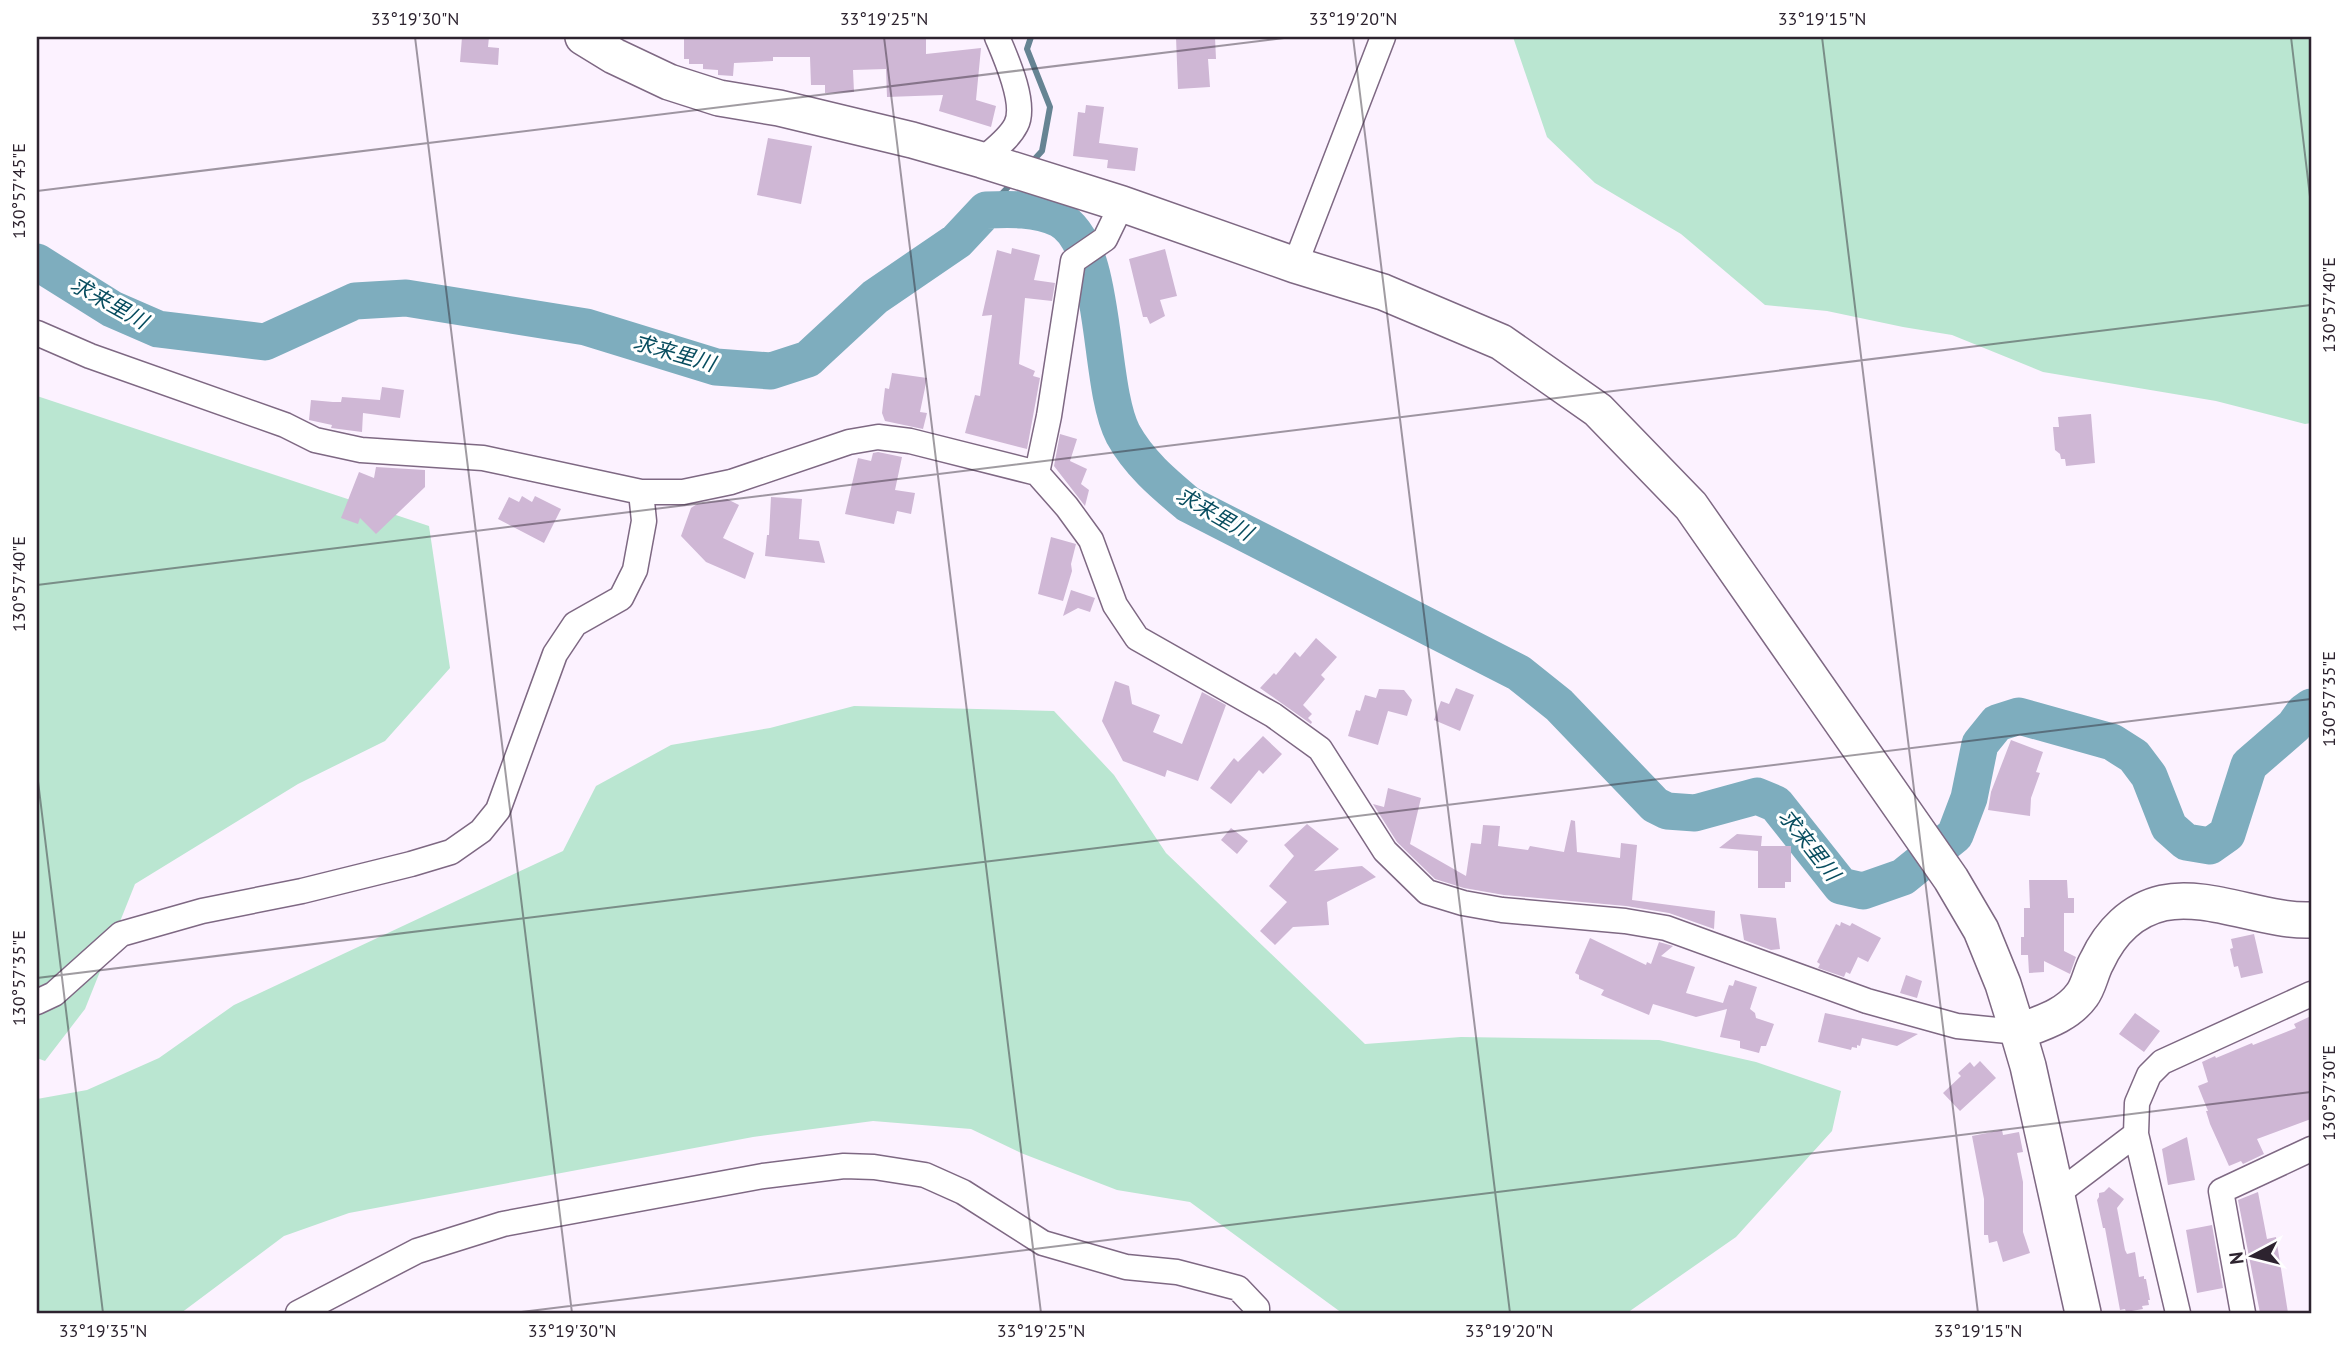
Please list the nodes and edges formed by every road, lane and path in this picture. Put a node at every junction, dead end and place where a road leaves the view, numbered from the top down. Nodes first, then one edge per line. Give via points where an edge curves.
1 (583, 37) edge
2 (997, 37) edge
3 (1383, 37) edge
4 (990, 162) junction
5 (1122, 204) junction
6 (1295, 265) junction
7 (37, 333) edge
8 (1037, 473) junction
9 (640, 492) junction
10 (2311, 920) edge
11 (2311, 994) edge
12 (37, 1002) edge
13 (2018, 1032) junction
14 (2136, 1134) junction
15 (2311, 1149) edge
16 (2057, 1194) junction
17 (298, 1313) edge
18 (1258, 1313) edge
19 (2083, 1313) edge
20 (2178, 1313) edge
21 (2243, 1313) edge

1 - 4 street via 669,82 719,98 779,108
2 - 4 street via 1018,93 1018,124
3 - 6 street
4 - 5 street
5 - 6 street
5 - 8 street via 1105,239 1073,261
6 - 13 street via 1383,292 1501,342 1598,410 1691,506 1951,879 1981,930
7 - 9 street via 315,440 360,450 483,458
8 - 9 street via 877,437 731,482 683,492
8 - 13 street via 1091,540 1115,605 1138,638 1273,715 1320,749 1385,851 1427,892 1502,910 1666,928 1867,1001 1957,1026
9 - 12 street via 644,521 635,570 621,598 575,624 555,654 498,810 481,831 451,852 411,864 121,934 54,994
10 - 13 street via 2195,902 2165,902 2142,909 2117,928 2097,959 2083,995 2060,1016
11 - 14 street via 2162,1062 2149,1075 2137,1102
13 - 16 street
14 - 16 street
14 - 20 street
15 - 21 street via 2221,1191
16 - 19 street
17 - 18 street via 417,1251 503,1224 763,1176 844,1166 925,1175 963,1192 1043,1243 1126,1267 1177,1272 1238,1288

